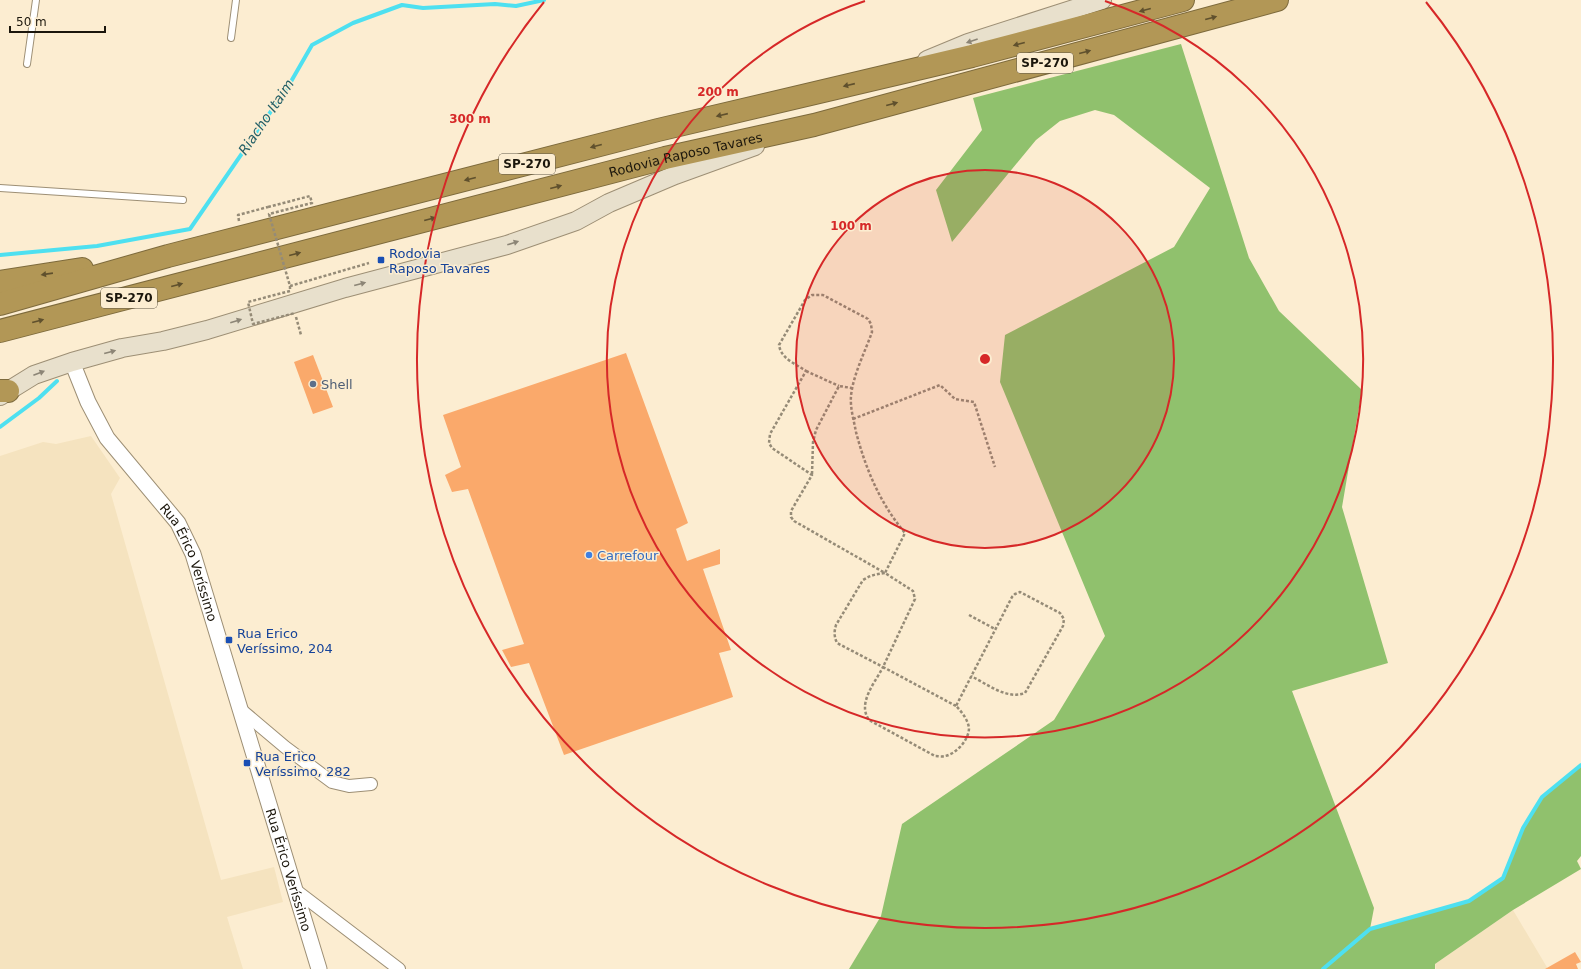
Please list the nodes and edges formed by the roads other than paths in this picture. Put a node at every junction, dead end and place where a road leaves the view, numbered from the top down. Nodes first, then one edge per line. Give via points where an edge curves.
1 (36, 0) edge
2 (236, 0) edge
3 (1102, 0) edge
4 (1183, 0) edge
5 (1277, 0) edge
6 (231, 38) dead end
7 (27, 64) dead end
8 (887, 76) junction
9 (814, 125) junction
10 (0, 188) edge
11 (183, 200) dead end
12 (168, 256) junction
13 (0, 282) edge
14 (0, 304) edge
15 (0, 331) edge
16 (72, 362) junction
17 (3, 393) edge
18 (240, 709) junction
19 (371, 784) dead end
20 (294, 889) junction
21 (319, 969) edge
22 (400, 969) edge

1 - 7 lane
2 - 6 lane
3 -> 8 main road via 968,42
4 -> 8 highway, SP-270
9 -> 5 highway, Rodovia Raposo Tavares / SP-270
8 -> 12 highway, SP-270 via 658,130
15 -> 9 highway, Rodovia Raposo Tavares / SP-270 via 665,158
16 -> 9 main road via 122,348 207,330 346,288 507,245 576,221 609,203 675,175
10 - 11 lane
12 -> 13 highway
12 - 14 highway, SP-270
17 -> 16 main road via 34,375
16 - 18 street, Rua Érico Veríssimo via 88,402 107,438 178,523 193,554
18 - 19 street via 332,782 349,786
18 - 20 street, Rua Érico Veríssimo
20 - 21 street, Rua Érico Veríssimo
20 - 22 street

